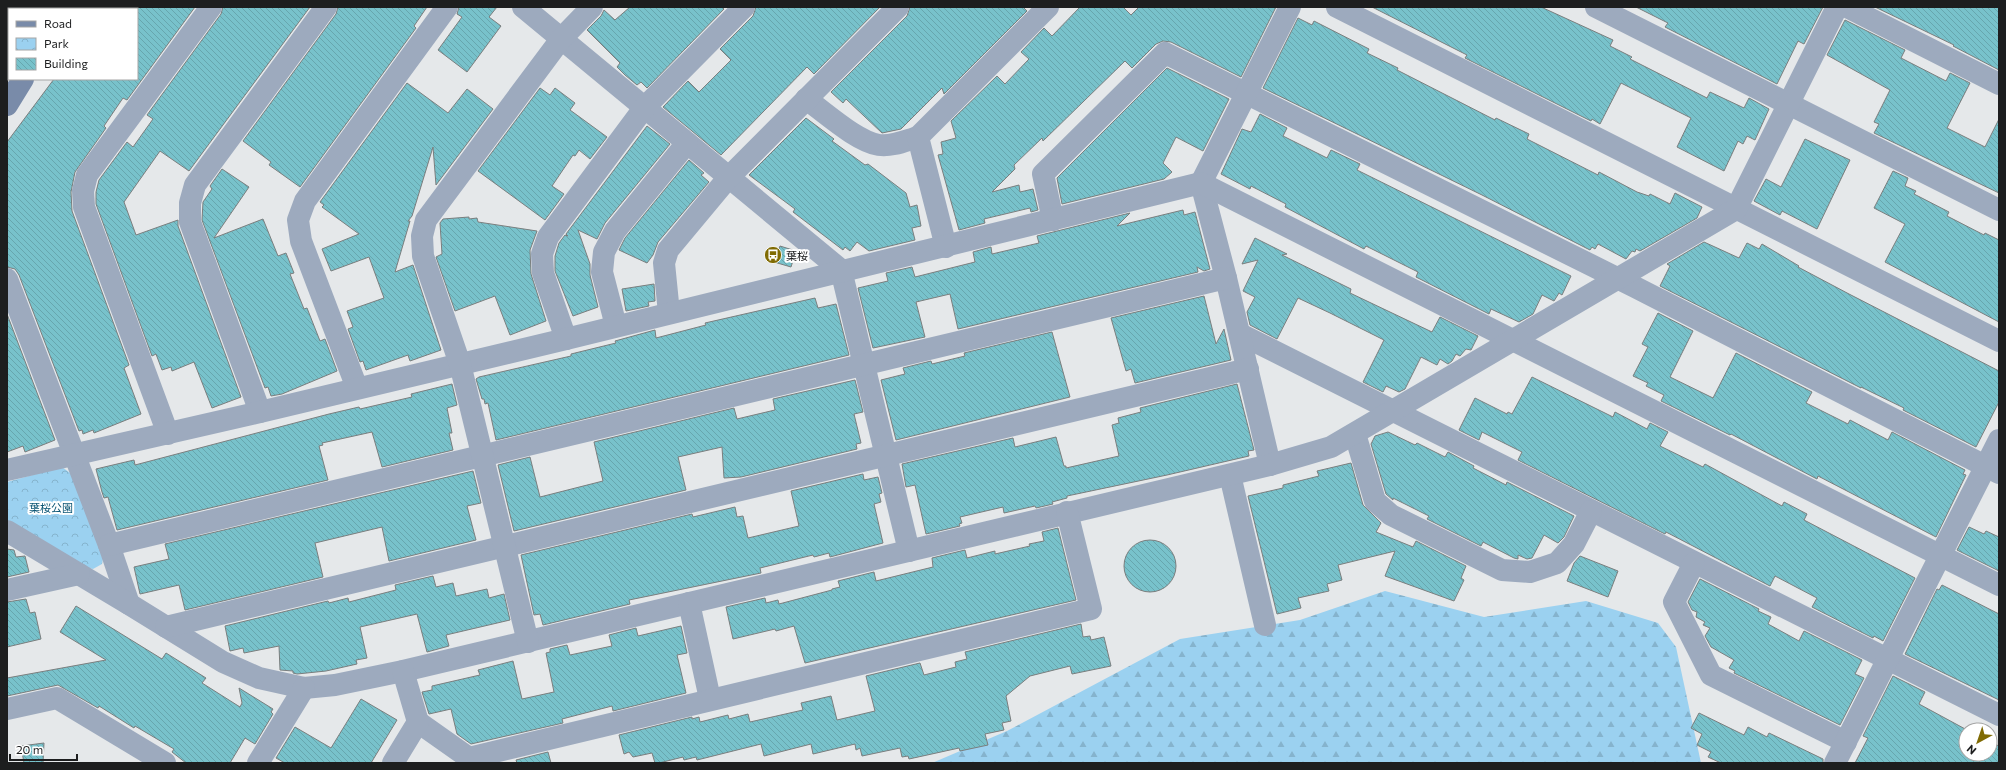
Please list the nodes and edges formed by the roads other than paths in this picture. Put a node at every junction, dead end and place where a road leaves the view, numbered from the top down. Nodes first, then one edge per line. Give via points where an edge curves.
1 (211, 7) edge
2 (326, 7) edge
3 (447, 7) edge
4 (522, 7) edge
5 (592, 7) edge
6 (744, 7) edge
7 (898, 7) edge
8 (1048, 7) edge
9 (1290, 7) edge
10 (1337, 7) edge
11 (1596, 7) edge
12 (1837, 7) edge
13 (1847, 7) edge
14 (561, 39) junction
15 (22, 80) edge
16 (1999, 84) edge
17 (1247, 92) junction
18 (806, 99) junction
19 (1789, 104) junction
20 (7, 105) edge
21 (644, 108) junction
22 (918, 137) junction
23 (686, 143) junction
24 (728, 178) junction
25 (1201, 183) junction
26 (1736, 209) junction
27 (1999, 210) edge
28 (1053, 220) junction
29 (946, 247) junction
30 (841, 270) junction
31 (1226, 278) junction
32 (1618, 279) junction
33 (7, 280) edge
34 (669, 313) junction
35 (616, 326) junction
36 (1240, 334) junction
37 (566, 339) junction
38 (1999, 340) edge
39 (1513, 341) junction
40 (460, 364) junction
41 (864, 365) junction
42 (1248, 368) junction
43 (357, 388) junction
44 (1395, 411) junction
45 (260, 412) junction
46 (168, 434) junction
47 (1355, 434) junction
48 (1999, 440) edge
49 (73, 455) junction
50 (886, 455) junction
51 (483, 456) junction
52 (1270, 465) junction
53 (1992, 469) edge
54 (7, 470) edge
55 (1230, 475) junction
56 (1591, 511) junction
57 (1067, 512) junction
58 (7, 531) edge
59 (109, 545) junction
60 (504, 546) junction
61 (909, 550) junction
62 (1940, 555) junction
63 (1694, 563) junction
64 (79, 574) junction
65 (1999, 585) edge
66 (7, 590) edge
67 (689, 603) junction
68 (129, 604) junction
69 (1265, 626) dead end
70 (166, 627) junction
71 (528, 642) junction
72 (1888, 658) junction
73 (403, 672) junction
74 (304, 688) junction
75 (710, 699) junction
76 (7, 709) edge
77 (1999, 715) edge
78 (418, 722) junction
79 (1846, 742) junction
80 (165, 763) edge
81 (258, 763) edge
82 (393, 763) edge
83 (1835, 763) edge

1 - 46 street via 87,176 83,191 84,207
2 - 45 street via 196,185 190,203 190,222
3 - 43 street via 305,201 298,220 301,241
4 - 14 street
5 - 14 street
6 - 21 street
7 - 18 street
8 - 22 street
9 - 17 street
10 - 26 street
11 - 19 street
12 - 19 street
13 - 16 street
14 - 21 street
14 - 40 street via 426,220 422,236 423,256
15 - 20 street
17 - 25 street
17 - 28 street via 1166,53 1043,174
17 - 32 street
18 - 22 street via 858,136 879,145 895,144
18 - 24 street
19 - 26 street
19 - 27 street
21 - 23 street
21 - 37 street via 548,237 542,254 544,272
22 - 29 street
23 - 24 street
23 - 35 street via 615,231 604,252 602,272
24 - 30 street
24 - 34 street via 668,250 664,263
25 - 28 street
25 - 31 street
25 - 39 street
26 - 32 street
26 - 38 street
28 - 29 street
29 - 30 street
30 - 34 street
30 - 41 street
31 - 36 street
31 - 41 street
32 - 39 street
32 - 53 street
33 - 49 street
34 - 35 street
35 - 37 street
36 - 42 street
36 - 44 street
37 - 40 street
39 - 44 street
39 - 62 street
40 - 43 street
40 - 51 street
41 - 50 street
41 - 51 street
42 - 50 street
42 - 52 street
43 - 45 street
44 - 47 street
44 - 56 street
45 - 46 street
46 - 49 street
47 - 52 street via 1332,447
47 - 56 street via 1375,501 1391,515 1502,570 1530,572 1557,563 1574,544
48 - 53 street
49 - 54 street
49 - 59 street
50 - 60 street
50 - 61 street
51 - 59 street
51 - 60 street
52 - 55 street
53 - 62 street
55 - 57 street
55 - 69 street
56 - 63 street
57 - 61 street
57 - 75 street via 1091,609
58 - 64 street
59 - 68 street
60 - 70 street
60 - 71 street
61 - 67 street
62 - 65 street
62 - 72 street
63 - 72 street
63 - 79 street via 1674,602 1711,675
64 - 66 street
64 - 68 street
67 - 71 street
67 - 75 street
68 - 70 street
70 - 74 street via 223,662 260,678
71 - 73 street
72 - 77 street
72 - 79 street
73 - 74 street
73 - 78 street
74 - 81 street
75 - 78 street via 469,758
76 - 80 street via 57,698
78 - 82 street
79 - 83 street

